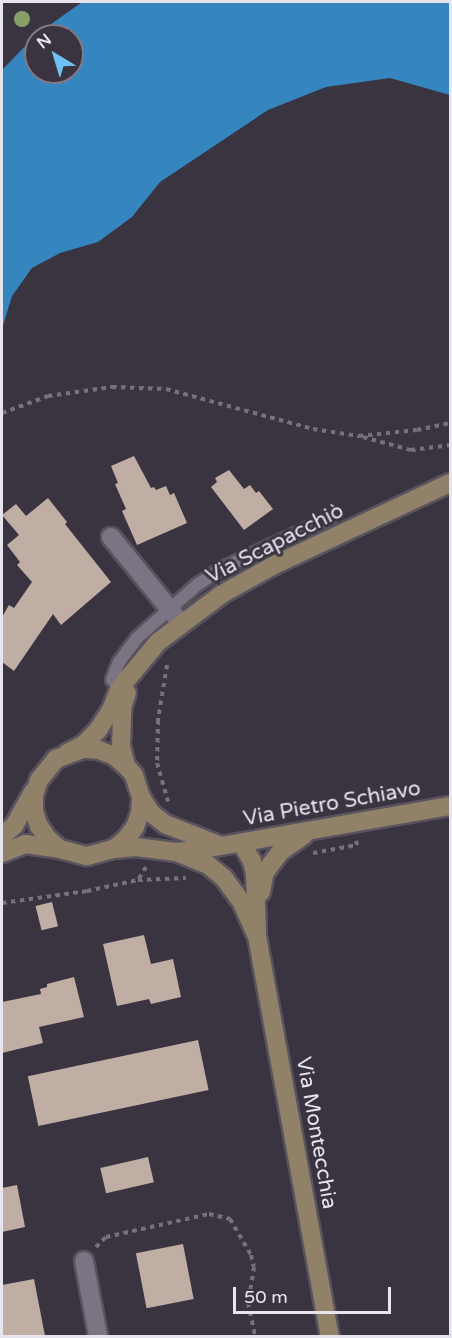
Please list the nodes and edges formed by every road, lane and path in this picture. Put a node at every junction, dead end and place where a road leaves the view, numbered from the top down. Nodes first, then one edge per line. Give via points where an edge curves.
1 (2, 413) edge
2 (450, 423) edge
3 (358, 436) junction
4 (450, 445) edge
5 (450, 483) edge
6 (330, 518) dead end
7 (111, 537) dead end
8 (169, 608) junction
9 (181, 623) junction
10 (170, 661) dead end
11 (135, 667) junction
12 (112, 680) dead end
13 (68, 753) junction
14 (126, 766) junction
15 (39, 780) junction
16 (141, 797) junction
17 (169, 806) dead end
18 (450, 806) edge
19 (354, 821) junction
20 (308, 832) junction
21 (2, 836) edge
22 (242, 844) junction
23 (221, 846) junction
24 (60, 849) junction
25 (114, 849) junction
26 (176, 852) junction
27 (2, 853) edge
28 (311, 853) dead end
29 (148, 865) dead end
30 (194, 877) dead end
31 (138, 880) junction
32 (258, 902) junction
33 (2, 903) edge
34 (257, 936) junction
35 (84, 1261) joint
36 (98, 1336) edge
37 (255, 1336) edge
38 (330, 1336) edge

1 - 3 path via 48,396 112,387 166,388 313,429
2 - 3 path
3 - 4 path via 411,450
5 - 9 street, Via Scapacchiò via 274,565
6 - 8 lane via 221,569
7 - 8 street
8 - 9 street
8 - 12 lane via 137,638 119,662
9 - 11 street, Via Scapacchiò
10 - 17 path via 165,667 158,720 157,763
11 - 13 street, Via Scapacchiò via 119,688 98,730
11 - 14 street, Via Scapacchiò via 122,708 121,746
13 - 14 street via 99,750
13 - 15 street via 56,759
14 - 16 street via 134,775
15 - 21 street via 14,826
15 - 24 street via 34,811 39,826
16 - 23 street, Via Pietro Schiavo via 151,813 165,824
16 - 25 street via 135,827
18 - 19 street, Via Pietro Schiavo
19 - 20 street, Via Pietro Schiavo
19 - 28 path via 357,845
20 - 22 street, Via Pietro Schiavo
20 - 32 street, Via Montecchia via 280,852 270,865
22 - 23 street, Via Pietro Schiavo
22 - 32 street, Via Montecchia via 252,861
23 - 26 street, Via Pietro Schiavo
24 - 25 street via 87,856
24 - 27 street via 25,844
25 - 26 street, Via Pietro Schiavo via 136,847
26 - 34 street, Via Montecchia via 208,865 224,878 242,903
29 - 31 path
30 - 31 path
31 - 33 path
32 - 34 street, Via Montecchia
34 - 38 street, Via Montecchia
35 - 36 street
35 - 37 path via 106,1237 209,1214 230,1219 251,1255 254,1268 248,1304

